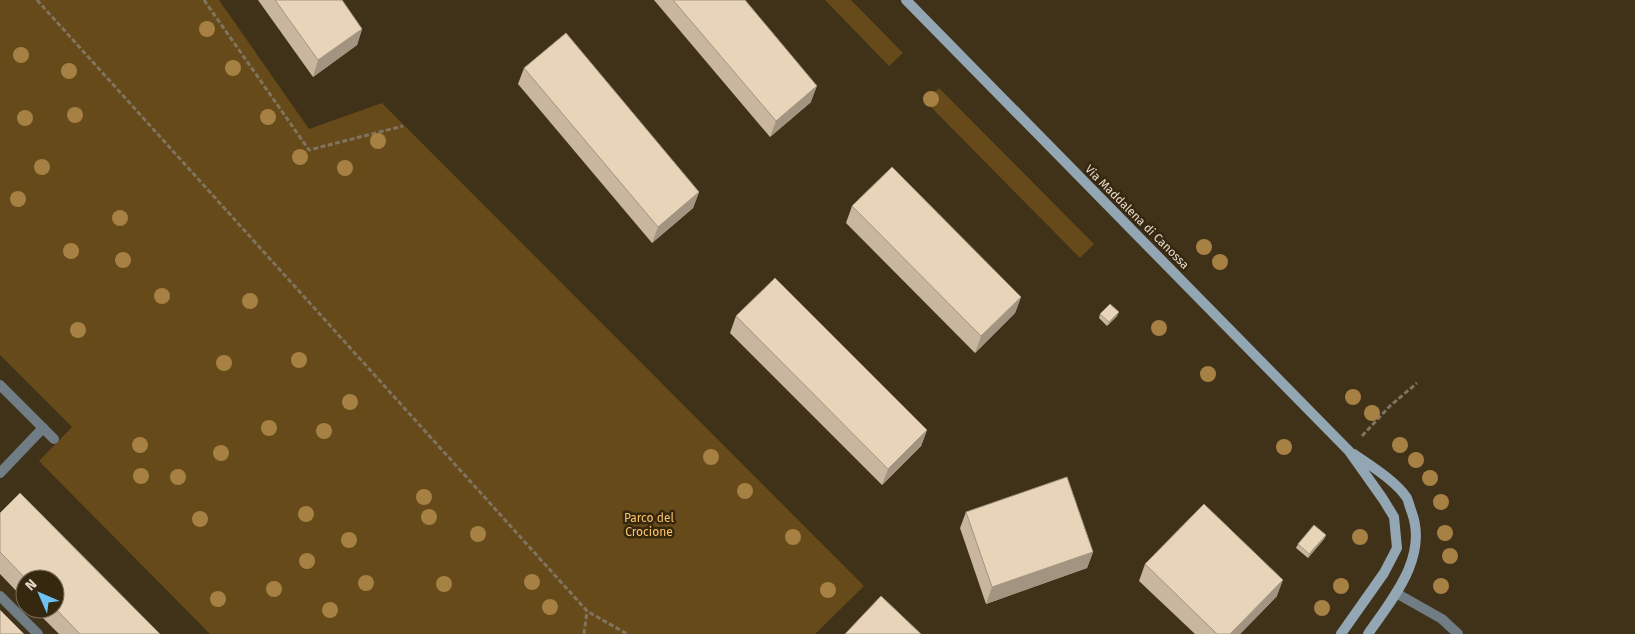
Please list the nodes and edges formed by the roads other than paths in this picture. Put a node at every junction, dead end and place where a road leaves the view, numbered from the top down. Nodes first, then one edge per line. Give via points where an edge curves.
1 (906, 0) edge
2 (0, 385) edge
3 (43, 428) junction
4 (54, 439) dead end
5 (1349, 451) junction
6 (0, 473) edge
7 (1396, 593) junction
8 (0, 596) edge
9 (38, 634) edge
10 (1341, 634) edge
11 (1368, 634) edge
12 (1458, 634) edge

1 - 5 street, Via Maddalena di Canossa
2 - 3 street
3 - 4 street
3 - 6 street
5 - 7 street, Via Maddalena di Canossa via 1384,474 1407,498 1415,523 1415,547 1413,561
5 - 10 street, Via Maddalena di Canossa via 1394,517 1397,548 1384,573
7 - 11 street, Via Maddalena di Canossa
7 - 12 street via 1442,619
8 - 9 street

